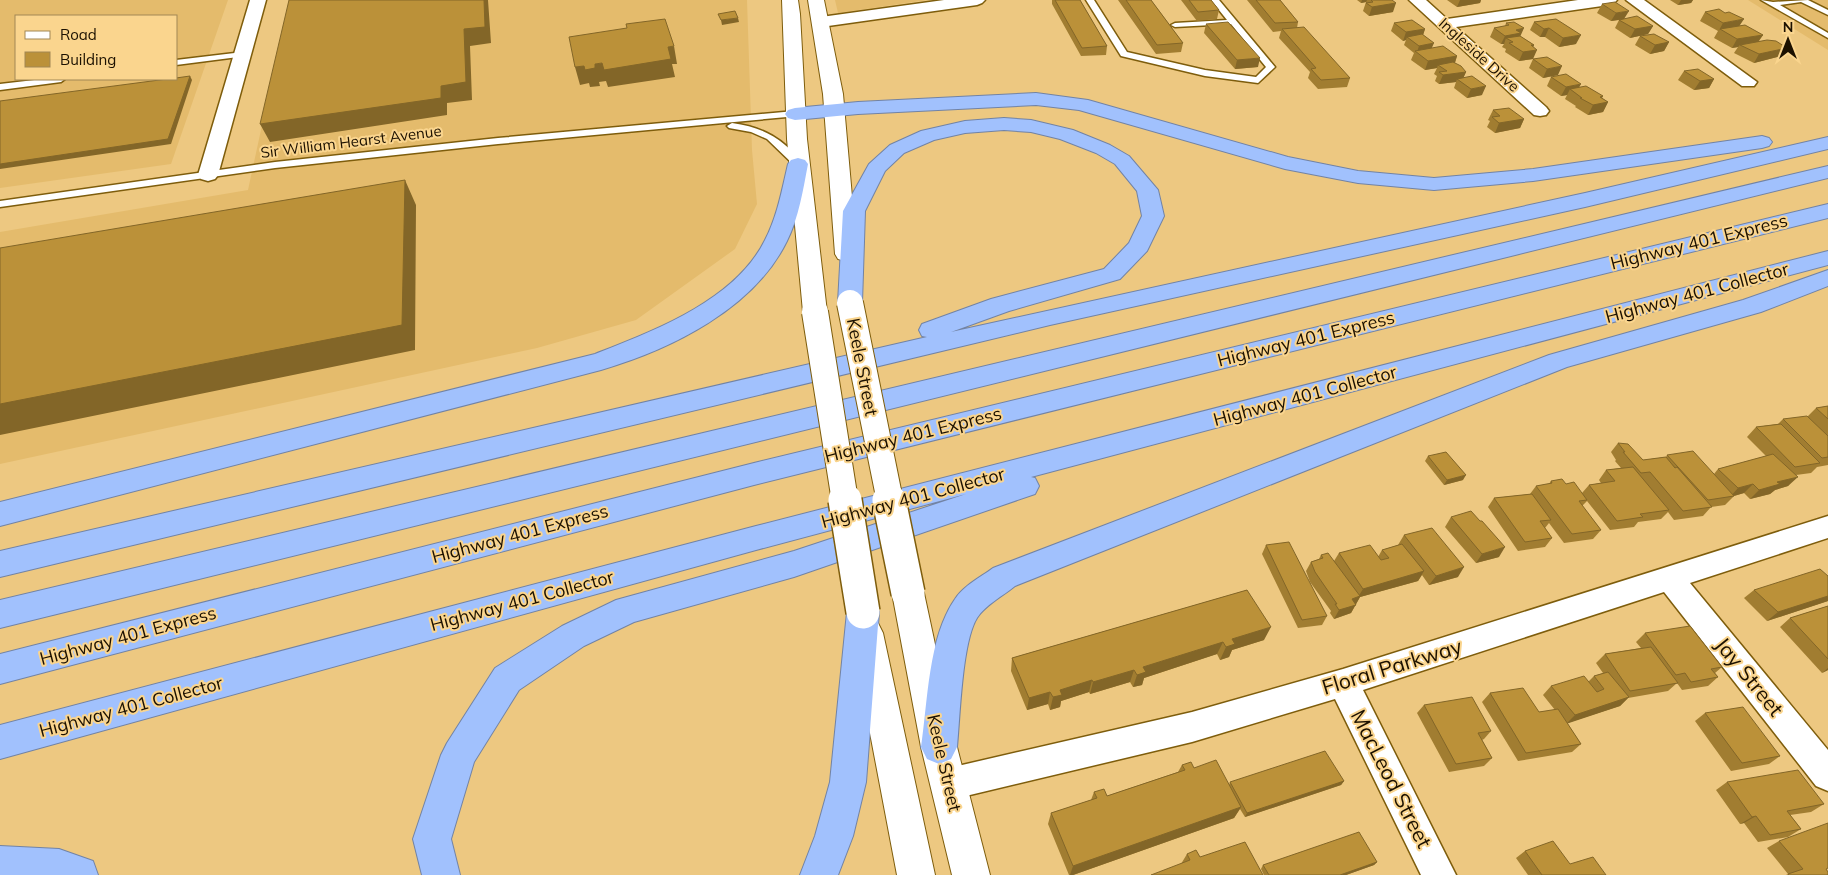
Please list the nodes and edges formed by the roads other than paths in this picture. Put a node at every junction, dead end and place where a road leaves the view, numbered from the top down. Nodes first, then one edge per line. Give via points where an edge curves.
1 (258, 0) edge
2 (790, 0) edge
3 (816, 0) edge
4 (977, 0) edge
5 (1090, 0) edge
6 (1215, 0) edge
7 (1417, 0) edge
8 (1609, 0) edge
9 (1634, 0) edge
10 (1802, 0) edge
11 (1769, 2) edge
12 (1828, 13) edge
13 (821, 22) junction
14 (1233, 22) junction
15 (1445, 24) junction
16 (1175, 25) dead end
17 (1828, 36) edge
18 (243, 54) junction
19 (178, 63) edge
20 (53, 80) edge
21 (1748, 82) dead end
22 (0, 87) edge
23 (834, 110) junction
24 (1540, 111) dead end
25 (795, 114) junction
26 (707, 123) junction
27 (1828, 136) edge
28 (1828, 143) edge
29 (798, 164) junction
30 (1828, 172) edge
31 (208, 175) junction
32 (0, 204) edge
33 (1828, 210) edge
34 (1828, 258) edge
35 (1828, 278) edge
36 (850, 302) junction
37 (800, 376) junction
38 (1238, 414) junction
39 (0, 514) edge
40 (1828, 527) edge
41 (0, 564) edge
42 (1670, 578) junction
43 (863, 612) junction
44 (0, 614) edge
45 (0, 669) edge
46 (1343, 683) junction
47 (0, 742) edge
48 (939, 747) junction
49 (1828, 776) edge
50 (949, 784) junction
51 (0, 865) edge
52 (79, 875) edge
53 (440, 875) edge
54 (818, 875) edge
55 (916, 875) edge
56 (971, 875) edge
57 (1439, 875) edge

1 - 18 street
2 - 25 main road, Keele Street via 794,31
3 - 13 main road, Keele Street
4 - 13 street
5 - 14 lane via 1124,54 1206,73 1258,80 1271,67
6 - 14 lane
7 - 15 street, Ingleside Drive
8 - 15 street
9 - 21 street
10 - 11 lane
10 - 12 lane
11 - 17 lane
13 - 23 main road, Keele Street
14 - 16 lane
15 - 24 street, Ingleside Drive
18 - 19 lane
18 - 31 street
20 - 22 lane
23 - 25 highway
23 - 27 highway via 1036,99 1081,104 1285,163 1358,177 1434,184 1533,175 1812,135
23 - 36 main road, Keele Street
25 - 26 lane, Sir William Hearst Avenue
25 - 29 main road, Keele Street
26 - 29 lane, Sir William Hearst Avenue via 745,126 771,137
26 - 31 lane, Sir William Hearst Avenue via 498,140
28 - 37 highway
29 - 39 highway via 776,241 767,255 733,293 686,326 601,361
29 - 43 main road, Keele Street, bridge via 815,312
30 - 44 highway
31 - 32 lane, Sir William Hearst Avenue
33 - 45 highway, Highway 401 Express via 754,474
34 - 38 highway, Highway 401 Collector
35 - 48 highway via 1752,306 1558,361 1004,576 967,606 960,618
36 - 37 highway via 854,211 876,168 897,149 928,135 965,127 1004,124 1049,130 1103,148 1122,160 1147,190 1153,216 1139,246 1112,274 1000,305
36 - 48 main road, Keele Street, bridge
37 - 41 highway
38 - 47 highway, Highway 401 Collector via 756,538
38 - 53 highway via 794,564 627,610 573,636 507,679 459,755 432,839
40 - 42 street, Floral Parkway
42 - 46 street, Floral Parkway
42 - 49 street, Jay Street
43 - 54 highway via 848,782 834,836
43 - 55 main road, Keele Street
46 - 50 street, Floral Parkway via 1192,727
46 - 57 street, MacLeod Street
48 - 50 main road, Keele Street
50 - 56 main road, Keele Street
51 - 52 highway via 59,868

